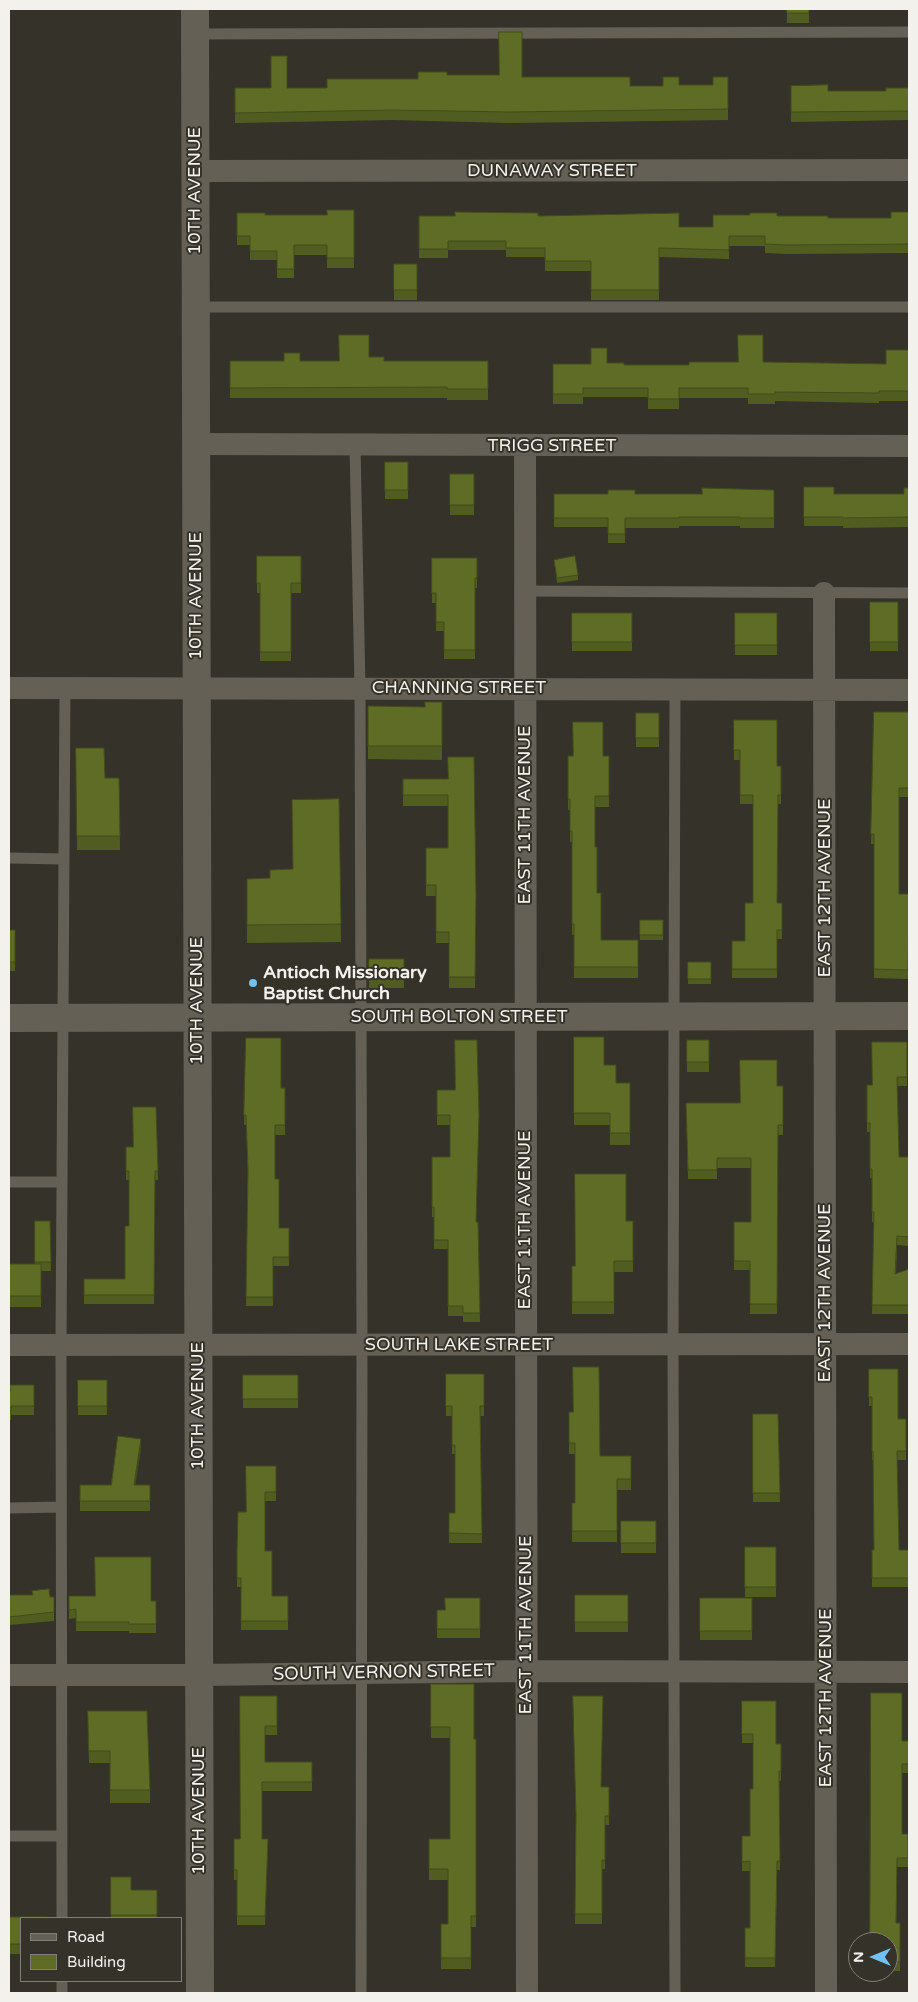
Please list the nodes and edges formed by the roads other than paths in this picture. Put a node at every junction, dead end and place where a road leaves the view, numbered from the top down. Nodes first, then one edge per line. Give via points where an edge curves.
1 (195, 21) edge
2 (909, 32) edge
3 (909, 170) edge
4 (195, 171) junction
5 (195, 307) junction
6 (909, 307) edge
7 (196, 444) junction
8 (355, 445) junction
9 (525, 446) junction
10 (909, 446) edge
11 (525, 591) junction
12 (824, 593) junction
13 (909, 593) edge
14 (9, 688) edge
15 (65, 688) junction
16 (196, 688) junction
17 (360, 688) junction
18 (524, 688) junction
19 (675, 689) junction
20 (824, 690) junction
21 (909, 690) edge
22 (9, 858) edge
23 (64, 859) junction
24 (526, 1016) junction
25 (673, 1016) junction
26 (909, 1016) edge
27 (360, 1017) junction
28 (826, 1017) junction
29 (9, 1018) edge
30 (62, 1018) junction
31 (197, 1018) junction
32 (9, 1182) edge
33 (61, 1182) junction
34 (825, 1343) junction
35 (673, 1344) junction
36 (909, 1344) edge
37 (9, 1345) edge
38 (61, 1345) junction
39 (197, 1345) junction
40 (362, 1345) junction
41 (525, 1345) junction
42 (61, 1507) junction
43 (9, 1508) edge
44 (527, 1671) junction
45 (675, 1672) junction
46 (826, 1672) junction
47 (909, 1672) edge
48 (361, 1674) junction
49 (9, 1675) edge
50 (61, 1675) junction
51 (199, 1676) junction
52 (9, 1836) edge
53 (61, 1836) junction
54 (62, 1917) edge
55 (200, 1993) edge
56 (361, 1993) edge
57 (527, 1993) edge
58 (675, 1993) edge
59 (826, 1993) edge

1 - 2 lane
1 - 4 main road, 10TH AVENUE
3 - 4 street, DUNAWAY STREET
4 - 5 main road, 10TH AVENUE
5 - 6 lane
5 - 7 main road, 10TH AVENUE
7 - 8 street, TRIGG STREET
7 - 16 main road, 10TH AVENUE
8 - 9 street, TRIGG STREET
8 - 17 lane
9 - 10 street, TRIGG STREET
9 - 11 street, EAST 11TH AVENUE
11 - 12 lane
11 - 18 street, EAST 11TH AVENUE
12 - 13 lane
12 - 20 street, EAST 12TH AVENUE
14 - 15 street, CHANNING STREET
15 - 16 street, CHANNING STREET
15 - 23 lane
16 - 17 street, CHANNING STREET
16 - 31 main road, 10TH AVENUE
17 - 18 street, CHANNING STREET
17 - 27 lane
18 - 19 street, CHANNING STREET
18 - 24 street, EAST 11TH AVENUE
19 - 20 street, CHANNING STREET
19 - 25 lane
20 - 21 street, CHANNING STREET
20 - 28 street, EAST 12TH AVENUE
22 - 23 lane
23 - 30 lane
24 - 25 main road, SOUTH BOLTON STREET
24 - 27 main road, SOUTH BOLTON STREET
24 - 41 street, EAST 11TH AVENUE
25 - 28 main road, SOUTH BOLTON STREET
25 - 35 lane
26 - 28 main road, SOUTH BOLTON STREET
27 - 31 main road, SOUTH BOLTON STREET
27 - 40 lane
28 - 34 street, EAST 12TH AVENUE
29 - 30 main road, SOUTH BOLTON STREET
30 - 31 main road, SOUTH BOLTON STREET
30 - 33 lane
31 - 39 main road, 10TH AVENUE
32 - 33 lane
33 - 38 lane
34 - 35 street, SOUTH LAKE STREET
34 - 36 street, SOUTH LAKE STREET
34 - 46 street, EAST 12TH AVENUE
35 - 41 street, SOUTH LAKE STREET
35 - 45 lane
37 - 38 street, SOUTH LAKE STREET
38 - 39 street, SOUTH LAKE STREET
38 - 42 lane
39 - 40 street, SOUTH LAKE STREET
39 - 51 main road, 10TH AVENUE
40 - 41 street, SOUTH LAKE STREET
40 - 48 lane
41 - 44 street, EAST 11TH AVENUE
42 - 43 lane
42 - 50 lane
44 - 45 street, SOUTH VERNON STREET
44 - 48 street, SOUTH VERNON STREET
44 - 57 street, EAST 11TH AVENUE
45 - 46 street, SOUTH VERNON STREET
45 - 58 lane
46 - 47 street, SOUTH VERNON STREET
46 - 59 street, EAST 12TH AVENUE
48 - 51 street, SOUTH VERNON STREET
48 - 56 lane
49 - 50 street, SOUTH VERNON STREET
50 - 51 street, SOUTH VERNON STREET
50 - 53 lane
51 - 55 main road, 10TH AVENUE
52 - 53 lane
53 - 54 lane

